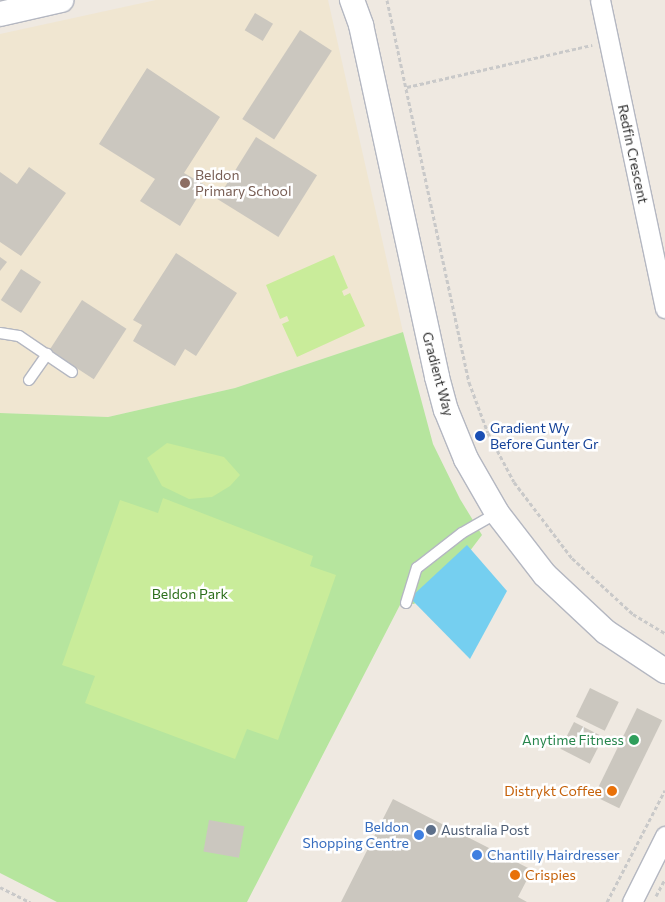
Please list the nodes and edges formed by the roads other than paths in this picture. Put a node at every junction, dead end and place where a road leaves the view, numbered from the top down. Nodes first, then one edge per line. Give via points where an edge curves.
1 (61, 0) edge
2 (352, 0) edge
3 (366, 0) edge
4 (600, 0) edge
5 (0, 14) edge
6 (665, 308) edge
7 (0, 334) edge
8 (47, 354) junction
9 (72, 372) dead end
10 (29, 380) dead end
11 (497, 513) junction
12 (406, 603) dead end
13 (665, 656) edge
14 (665, 671) edge
15 (665, 836) edge
16 (632, 902) edge

1 - 5 street
2 - 11 street, Gradient Way via 361,25 446,410 466,459
3 - 13 street, Gradient Way via 447,361 474,440 508,502 552,562 613,620
4 - 6 street, Redfin Crescent
7 - 8 lane via 19,336
8 - 9 lane
8 - 10 lane
11 - 12 lane via 462,534 417,568
11 - 14 street, Gradient Way via 522,548 566,597 628,648
15 - 16 street

